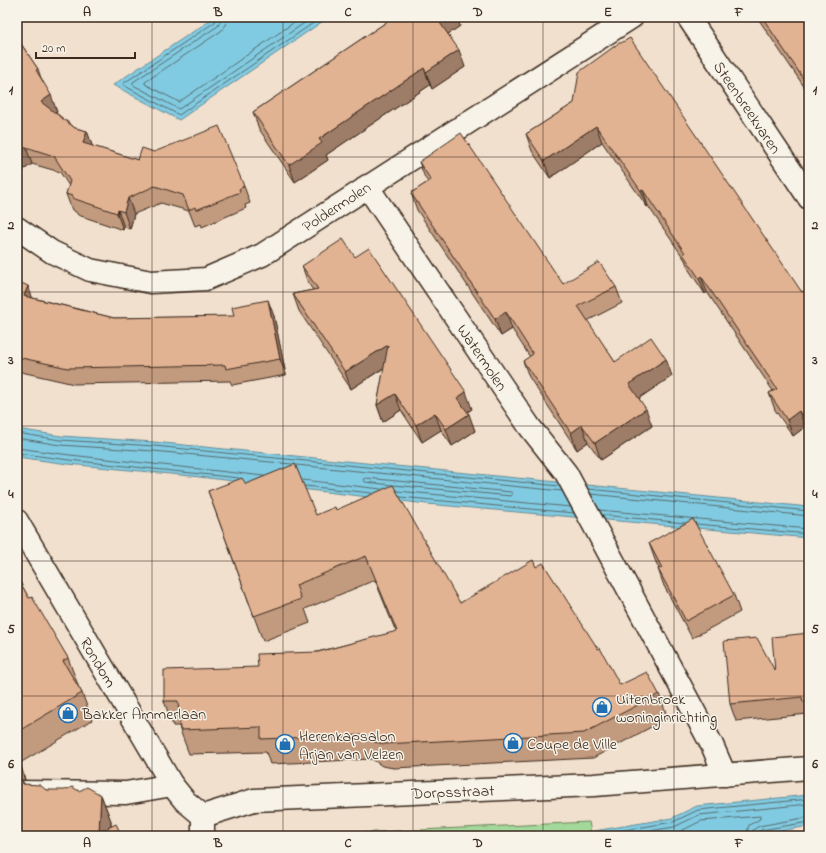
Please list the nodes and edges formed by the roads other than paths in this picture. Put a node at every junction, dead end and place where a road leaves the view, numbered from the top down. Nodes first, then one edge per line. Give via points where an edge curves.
1 (632, 17) edge
2 (688, 17) edge
3 (368, 186) junction
4 (809, 198) edge
5 (17, 228) edge
6 (17, 521) edge
7 (809, 768) edge
8 (725, 775) junction
9 (172, 785) junction
10 (17, 792) edge
11 (203, 826) edge

1 - 3 street, Poldermolen
2 - 4 street, Steenbreekvaren
3 - 5 street, Poldermolen via 262,254 206,279 151,282 90,270 52,252
3 - 8 street, Watermolen via 529,426 566,474 712,745
6 - 9 street, Rondom
7 - 8 street, Dorpsstraat
8 - 11 street, Dorpsstraat via 594,785 254,800
9 - 10 street via 126,792
9 - 11 street, Rondom

